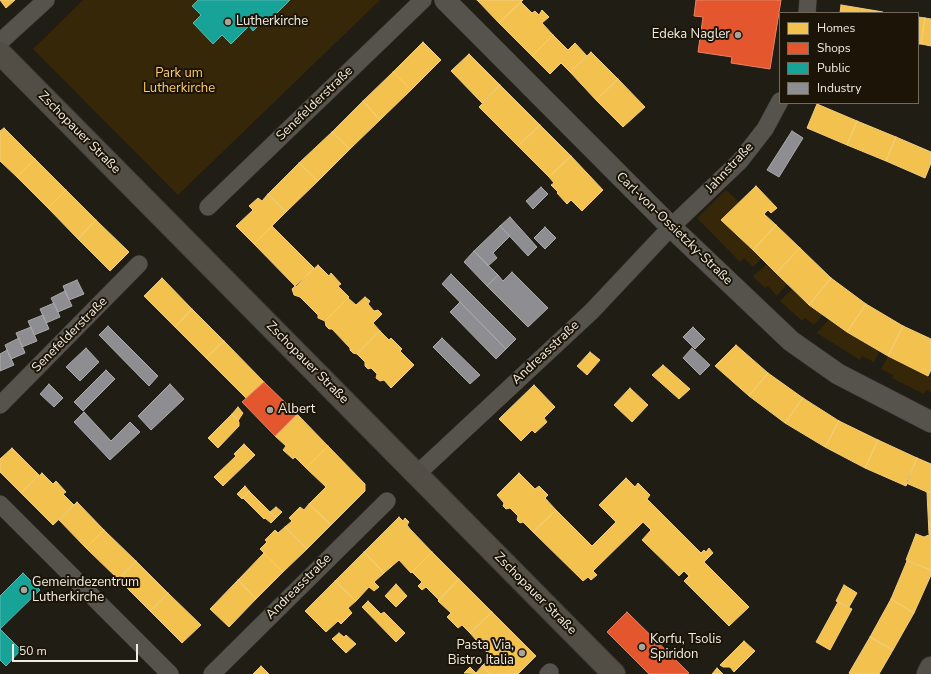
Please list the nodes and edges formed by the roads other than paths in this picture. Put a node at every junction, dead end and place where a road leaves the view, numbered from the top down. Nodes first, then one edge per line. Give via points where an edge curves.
1 (46, 0) edge
2 (423, 0) edge
3 (445, 0) edge
4 (808, 0) edge
5 (807, 12) edge
6 (0, 42) edge
7 (0, 53) edge
8 (779, 103) edge
9 (208, 207) dead end
10 (671, 228) junction
11 (139, 264) dead end
12 (0, 405) edge
13 (931, 422) edge
14 (416, 474) junction
15 (387, 501) dead end
16 (0, 504) edge
17 (931, 668) edge
18 (170, 674) edge
19 (212, 674) edge
20 (614, 674) edge
21 (928, 674) edge

1 - 6 street
2 - 9 street, Senefelderstraße
3 - 10 street, Carl-von-Ossietzky-Straße
4 - 5 street
7 - 14 main road, Zschopauer Straße
8 - 10 street, Jahnstraße via 765,129 740,160
10 - 13 street, Carl-von-Ossietzky-Straße via 791,341 838,374
10 - 14 street, Andreasstraße via 592,311
11 - 12 street, Senefelderstraße
14 - 20 main road, Zschopauer Straße
15 - 19 street, Andreasstraße
16 - 18 street
17 - 21 main road

